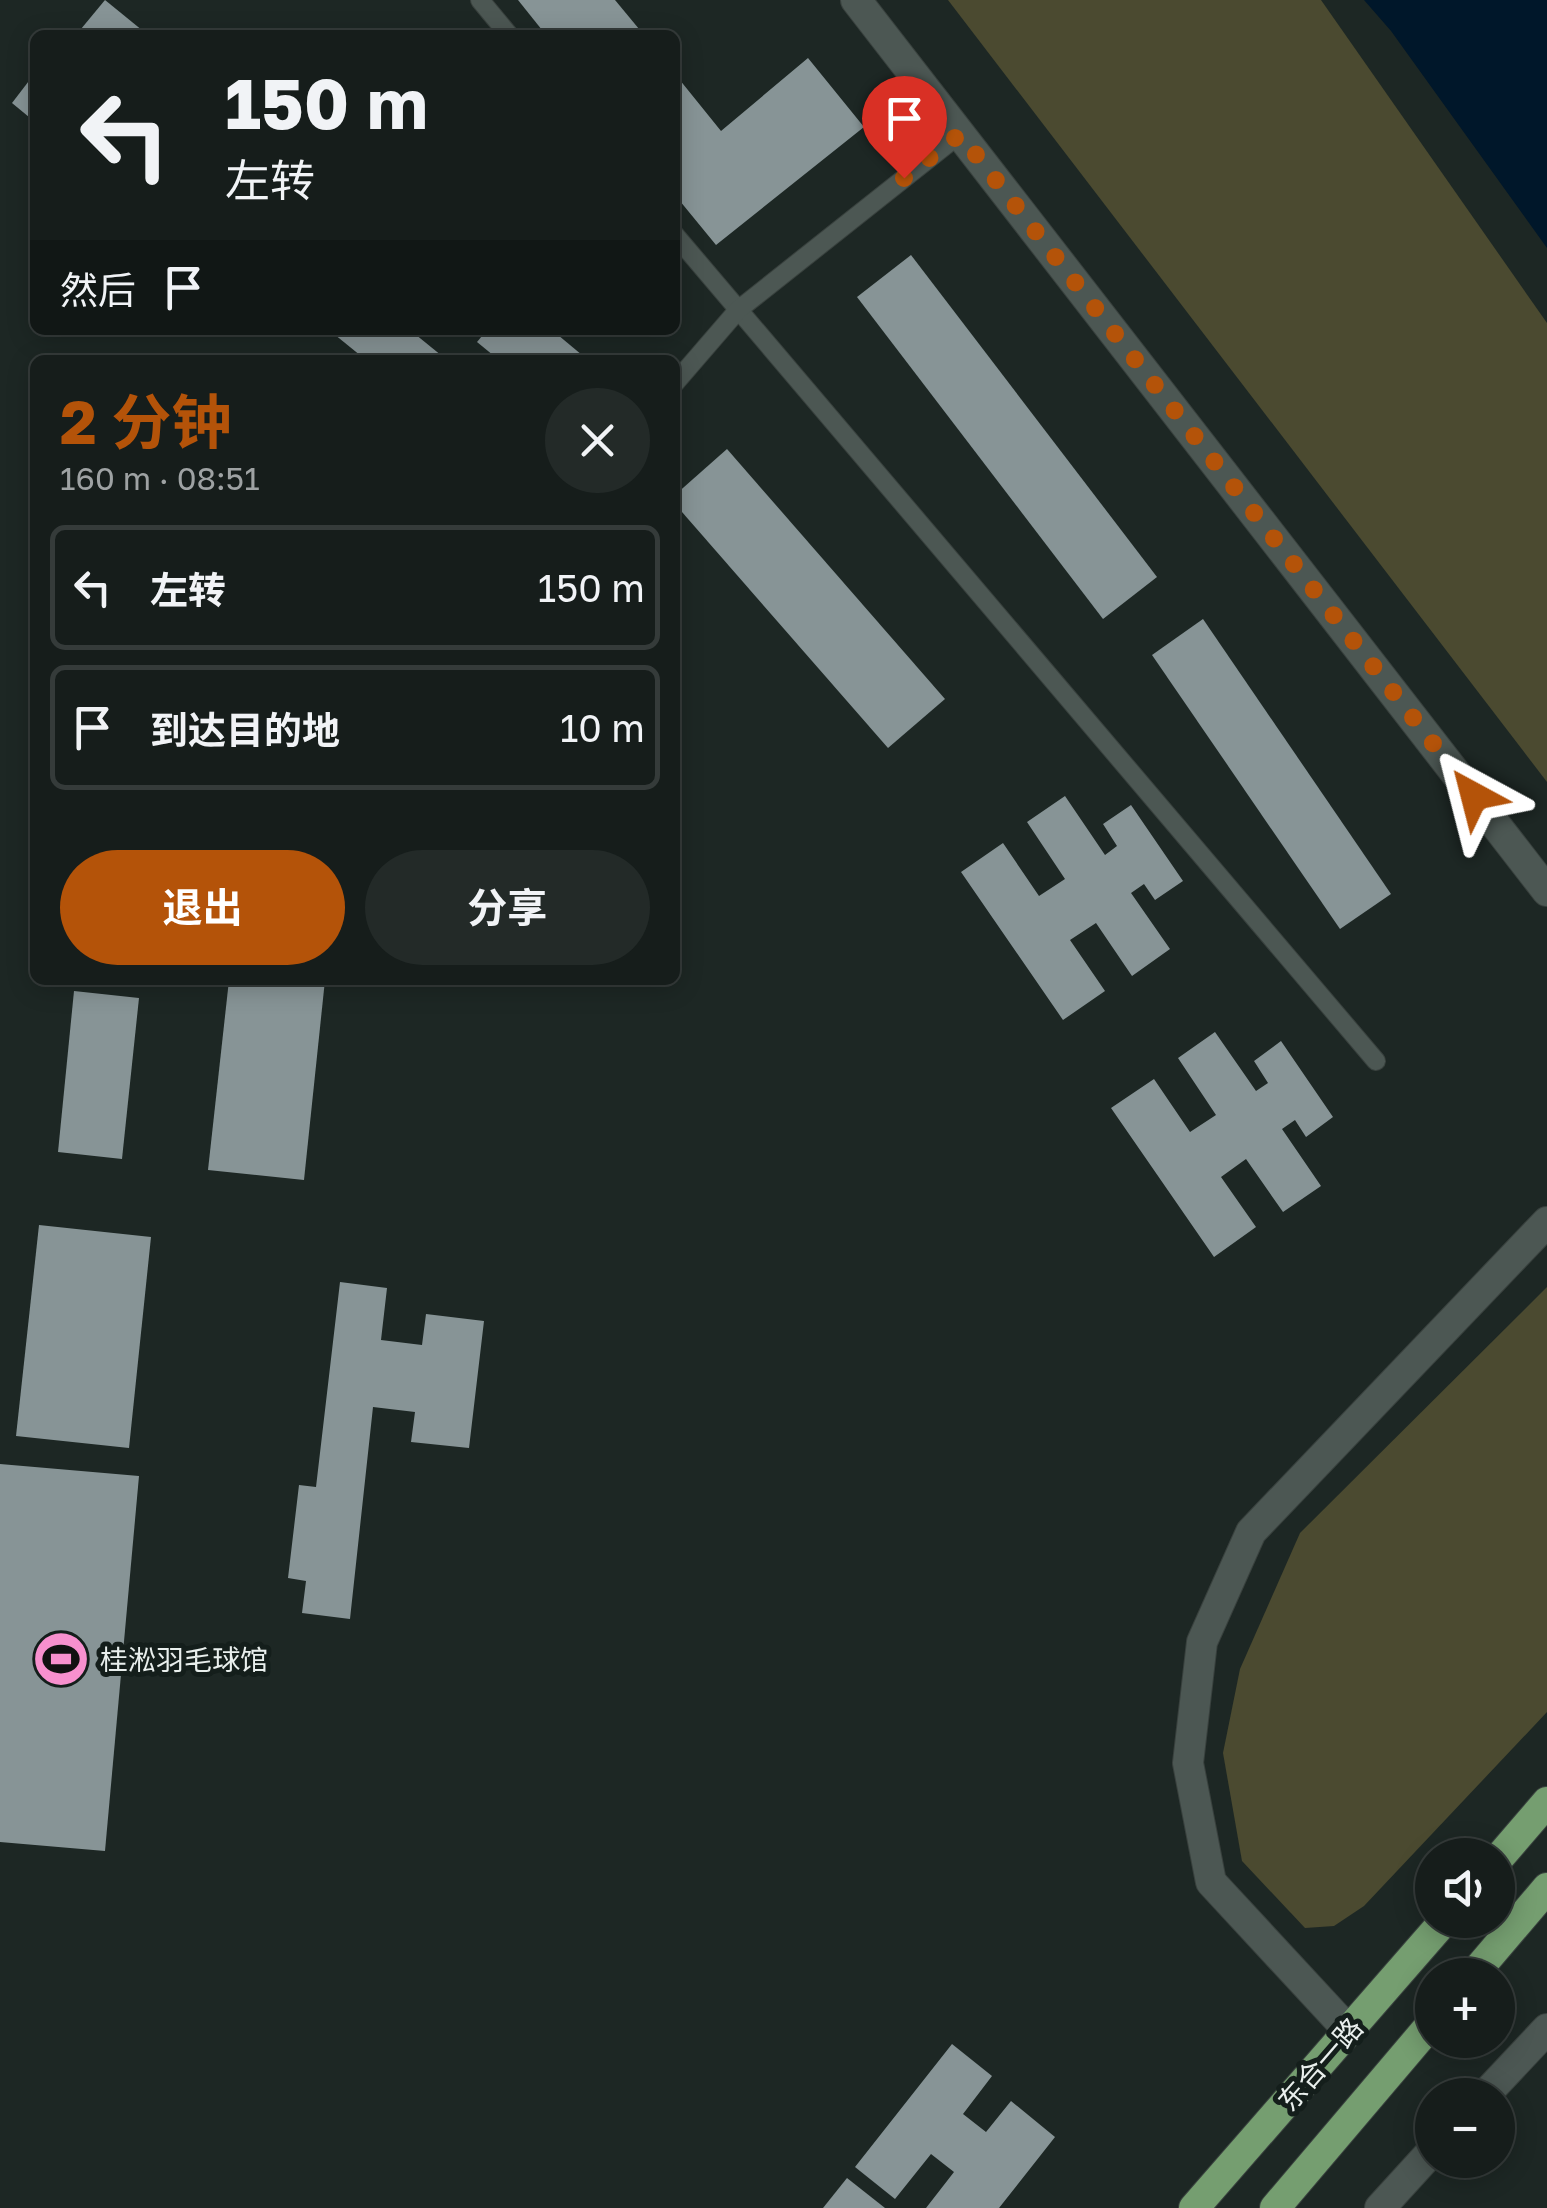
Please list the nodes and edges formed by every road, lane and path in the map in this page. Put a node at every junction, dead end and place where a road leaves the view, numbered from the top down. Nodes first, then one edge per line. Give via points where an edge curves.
1 (480, 0) edge
2 (856, 0) edge
3 (505, 30) edge
4 (960, 134) junction
5 (680, 241) edge
6 (738, 310) junction
7 (680, 377) edge
8 (1547, 891) edge
9 (1376, 1061) dead end
10 (1547, 1222) edge
11 (1547, 1802) edge
12 (1515, 1839) edge
13 (1547, 1888) edge
14 (1429, 1938) edge
15 (1487, 1958) edge
16 (1547, 2029) edge
17 (1349, 2031) junction
18 (1415, 2043) edge
19 (1502, 2078) edge
20 (1415, 2170) edge
21 (1194, 2208) edge
22 (1275, 2208) edge
23 (1380, 2208) edge

1 - 3 lane
2 - 4 main road
4 - 6 lane
4 - 8 main road
5 - 6 lane
6 - 7 lane
6 - 9 lane
10 - 17 main road via 1251,1532 1202,1642 1188,1763 1211,1882
11 - 12 main road
13 - 15 main road
14 - 17 main road, 东合一路
16 - 19 main road
17 - 21 main road, 东合一路
18 - 22 main road
20 - 23 main road

